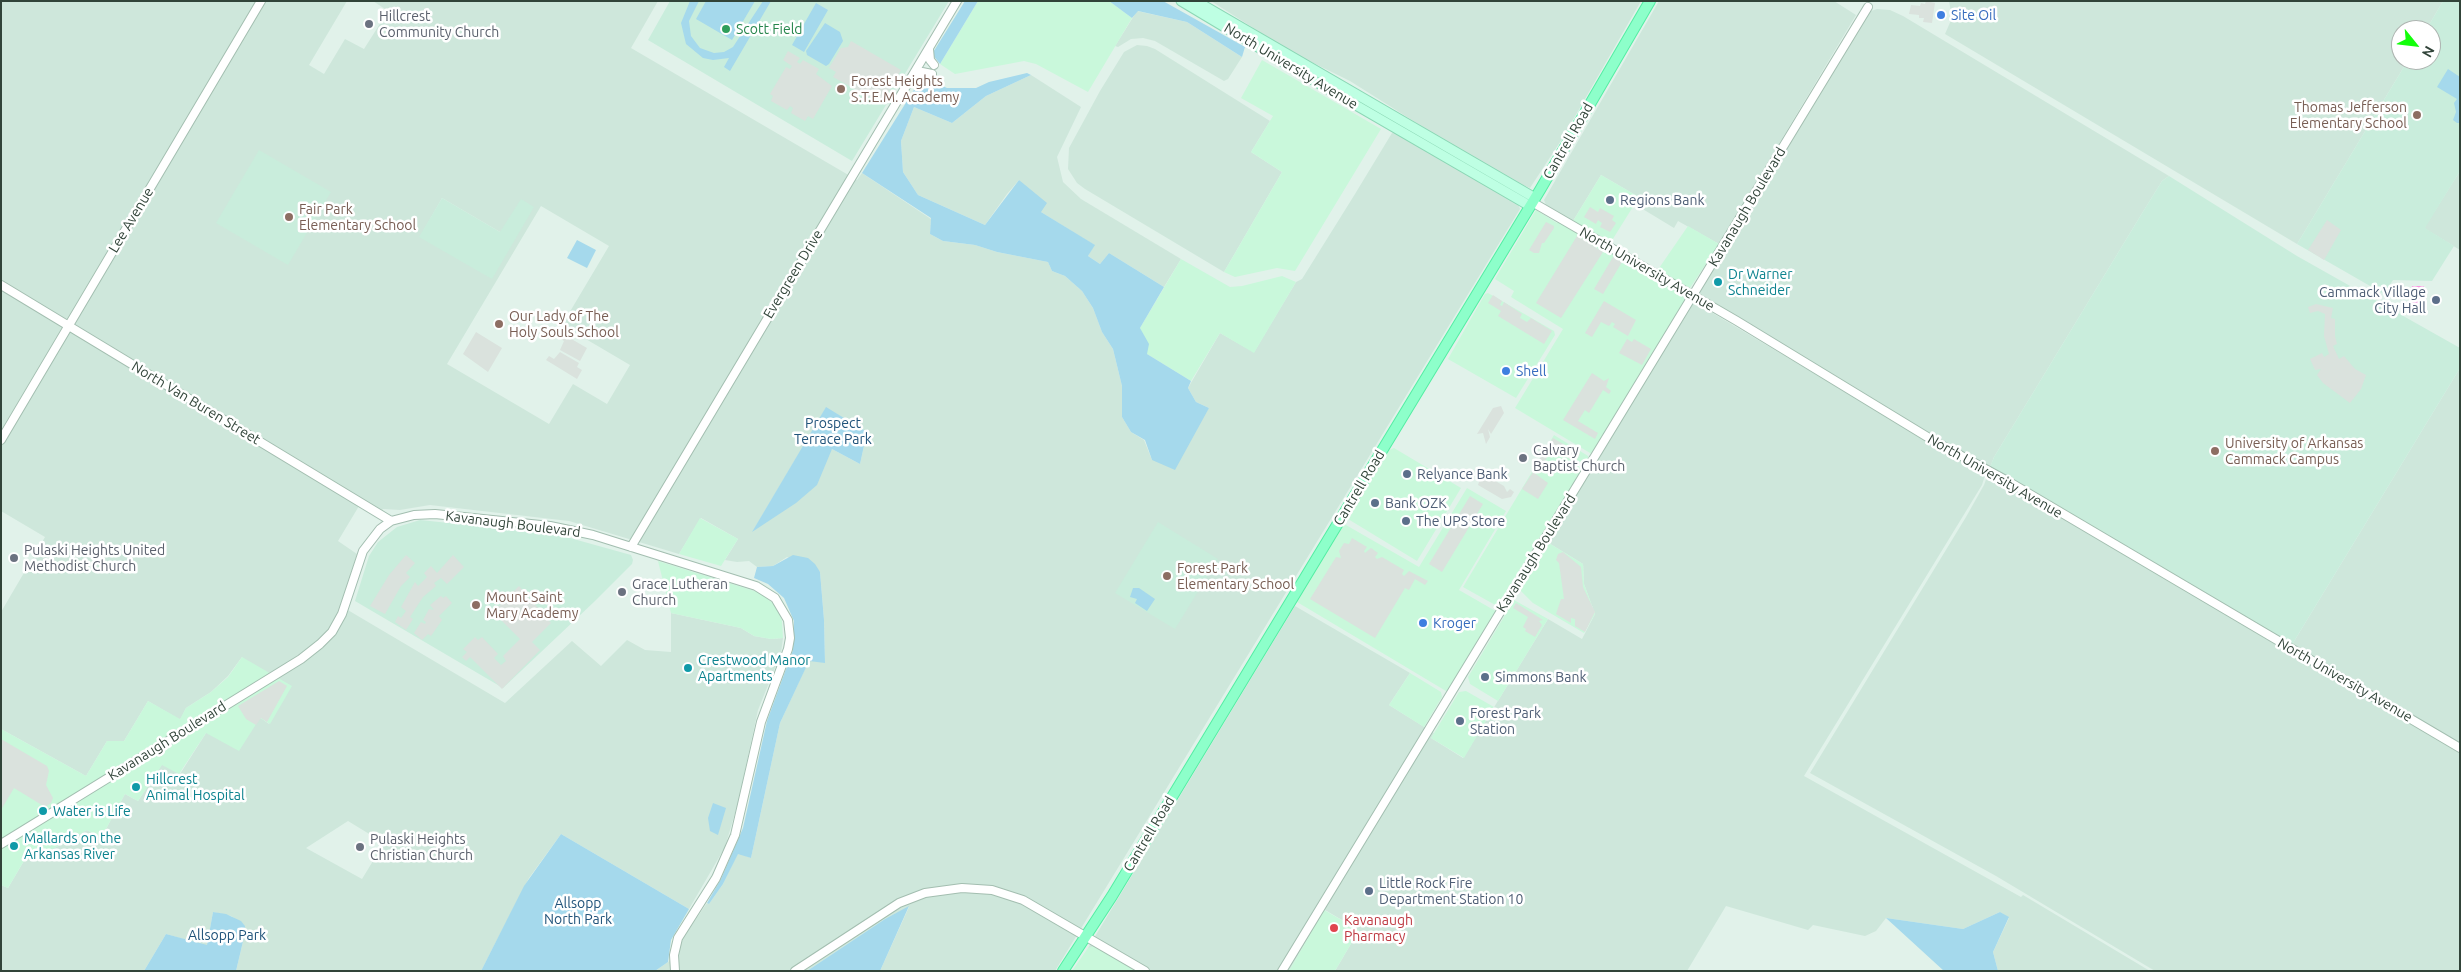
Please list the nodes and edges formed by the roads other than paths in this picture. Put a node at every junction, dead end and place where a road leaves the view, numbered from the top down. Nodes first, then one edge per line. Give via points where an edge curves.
1 (261, 1) edge
2 (957, 1) edge
3 (1181, 1) edge
4 (1196, 1) edge
5 (1650, 1) edge
6 (1868, 7) dead end
7 (929, 49) junction
8 (934, 65) dead end
9 (932, 74) dead end
10 (910, 79) junction
11 (1532, 202) junction
12 (1, 285) edge
13 (1693, 296) junction
14 (68, 326) junction
15 (1, 440) edge
16 (391, 521) junction
17 (631, 547) junction
18 (2460, 748) edge
19 (1, 844) edge
20 (1086, 935) junction
21 (675, 971) edge
22 (795, 971) edge
23 (1063, 971) edge
24 (1146, 971) edge
25 (1282, 971) edge

1 - 14 street, Lee Avenue
2 - 7 street, Evergreen Drive
3 - 11 main road, North University Avenue via 1323,86
4 - 11 main road, North University Avenue
5 - 11 main road, Cantrell Road
6 - 13 street, Kavanaugh Boulevard
7 - 8 street
7 - 10 street, Evergreen Drive
9 - 10 street via 922,72
10 - 17 street, Evergreen Drive
11 - 13 street, North University Avenue
11 - 20 main road, Cantrell Road
12 - 14 street, North Van Buren Street
13 - 18 street, North University Avenue via 1934,441 2003,478
13 - 25 street, Kavanaugh Boulevard
14 - 15 street, Lee Avenue
14 - 16 street, North Van Buren Street
16 - 17 street, Kavanaugh Boulevard via 435,514 542,525 593,535
16 - 19 street, Kavanaugh Boulevard via 380,529 363,552 342,614 332,632 320,644
17 - 21 street, Kavanaugh Boulevard via 756,586 775,598 789,625 788,649 761,722 735,835 716,878 678,938
20 - 22 street via 1011,895 981,889 952,889 925,893 899,904
20 - 23 main road, Cantrell Road
20 - 24 street

